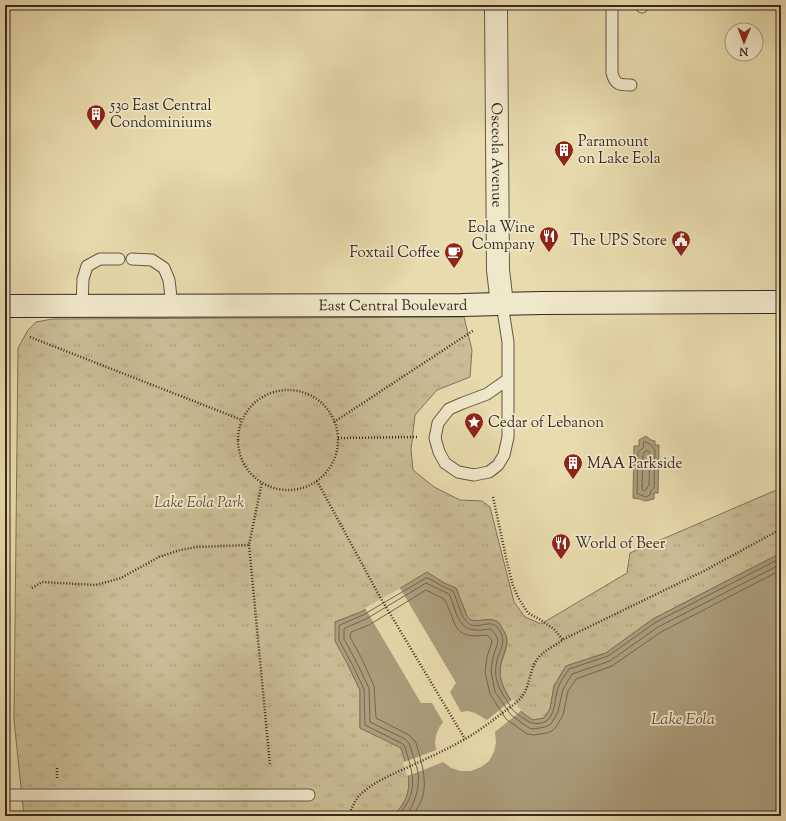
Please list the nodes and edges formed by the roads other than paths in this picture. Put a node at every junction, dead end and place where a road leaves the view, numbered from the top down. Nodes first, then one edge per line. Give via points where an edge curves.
1 (496, 5) edge
2 (612, 5) edge
3 (631, 85) dead end
4 (119, 259) dead end
5 (132, 259) dead end
6 (781, 302) edge
7 (502, 304) junction
8 (5, 306) edge
9 (82, 306) junction
10 (172, 306) junction
11 (507, 380) junction
12 (5, 795) edge
13 (309, 795) dead end

1 - 7 street, Osceola Avenue via 498,270
2 - 3 lane via 612,73 618,84
4 - 9 lane via 100,259 87,266 82,279
5 - 10 lane via 152,260 164,268 169,280
6 - 7 street, East Central Boulevard
7 - 10 street, East Central Boulevard
7 - 11 lane via 508,342
8 - 9 street, East Central Boulevard
9 - 10 street, East Central Boulevard
11 - 11 lane via 487,394 449,409 438,423 435,438 439,452 445,463 458,472 474,475 489,472 498,465 504,455 508,437
12 - 13 lane

